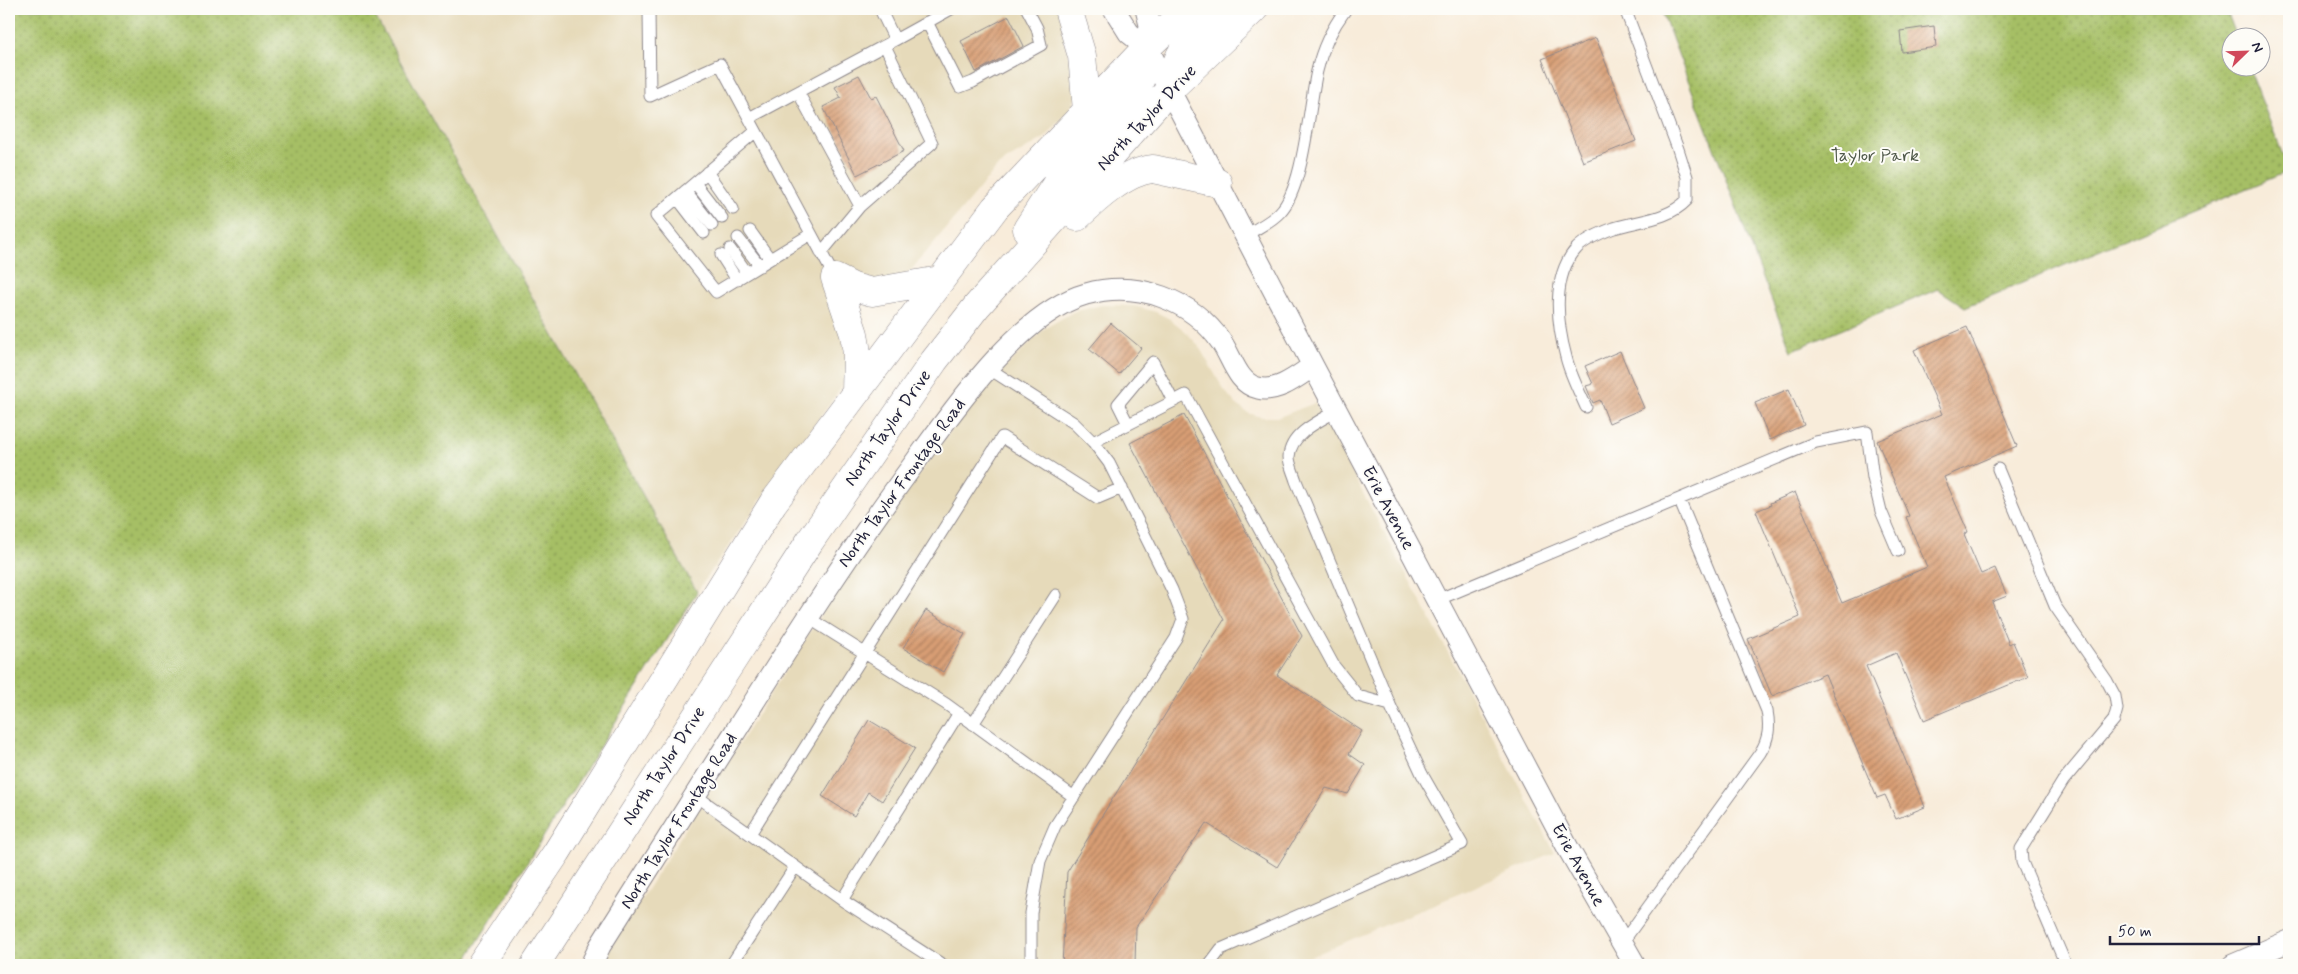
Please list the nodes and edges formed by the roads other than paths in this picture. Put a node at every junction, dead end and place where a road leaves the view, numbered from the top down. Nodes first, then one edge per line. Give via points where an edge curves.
1 (649, 9) edge
2 (880, 9) edge
3 (951, 9) edge
4 (1027, 9) edge
5 (1068, 9) edge
6 (1114, 9) edge
7 (1146, 9) edge
8 (1188, 9) edge
9 (1219, 9) edge
10 (1254, 9) edge
11 (1346, 9) edge
12 (1625, 9) edge
13 (927, 22) junction
14 (895, 40) junction
15 (884, 46) junction
16 (1148, 46) junction
17 (1170, 90) junction
18 (798, 92) junction
19 (1088, 110) junction
20 (749, 118) junction
21 (756, 130) junction
22 (707, 172) junction
23 (695, 183) junction
24 (1218, 183) junction
25 (681, 195) junction
26 (860, 206) junction
27 (734, 209) dead end
28 (722, 218) dead end
29 (708, 229) dead end
30 (750, 231) dead end
31 (811, 234) junction
32 (1245, 236) junction
33 (738, 238) dead end
34 (725, 252) dead end
35 (821, 253) junction
36 (765, 262) junction
37 (742, 277) junction
38 (835, 278) junction
39 (940, 280) junction
40 (977, 306) junction
41 (1313, 366) junction
42 (988, 368) junction
43 (856, 392) junction
44 (1173, 401) junction
45 (1586, 407) dead end
46 (1337, 411) junction
47 (1128, 424) junction
48 (1093, 442) junction
49 (1998, 469) dead end
50 (1122, 488) junction
51 (1679, 499) junction
52 (1898, 551) dead end
53 (1056, 595) dead end
54 (1437, 600) junction
55 (808, 617) junction
56 (865, 654) junction
57 (1390, 705) junction
58 (959, 713) junction
59 (973, 724) junction
60 (695, 796) junction
61 (1074, 797) junction
62 (750, 834) junction
63 (795, 867) junction
64 (842, 900) junction
65 (2289, 941) edge
66 (1622, 943) junction
67 (481, 965) edge
68 (535, 965) edge
69 (591, 965) edge
70 (731, 965) edge
71 (944, 965) edge
72 (1031, 965) edge
73 (1209, 965) edge
74 (1635, 965) edge
75 (2066, 965) edge
76 (2232, 965) edge

1 - 20 lane via 650,96 720,64
2 - 14 lane
3 - 13 lane
4 - 13 lane via 1041,45 960,87
5 - 19 main road via 1082,56
6 - 16 street, Erie Avenue via 1129,33
7 - 16 street, Erie Avenue via 1150,25
8 - 16 main road
9 - 17 main road via 1190,38 1178,56
10 - 17 main road, North Taylor Drive
11 - 32 lane via 1331,30 1317,69 1300,167 1288,201 1281,212
12 - 45 lane via 1678,149 1686,177 1687,200 1677,211 1611,229 1592,238 1578,248 1568,264 1560,282 1558,301 1561,333 1566,358
13 - 14 lane
14 - 15 lane
15 - 18 lane
15 - 26 lane via 932,143
16 - 17 street, Erie Avenue
16 - 19 main road
16 - 40 main road via 1136,92 1058,181
17 - 24 street, Erie Avenue
17 - 40 main road, North Taylor Drive
18 - 20 lane
18 - 26 lane
19 - 39 main road via 994,208
20 - 21 lane
21 - 22 lane
21 - 31 lane
22 - 23 lane
22 - 27 lane
23 - 25 lane
23 - 28 lane
24 - 32 street, Erie Avenue
24 - 40 main road via 1147,169 1118,183
25 - 29 lane
25 - 37 lane via 656,216 716,292
26 - 35 lane
30 - 36 lane
31 - 35 lane
31 - 36 lane
32 - 41 street, Erie Avenue
33 - 36 lane
34 - 37 lane
35 - 38 lane
36 - 37 lane
38 - 39 main road via 872,292
38 - 43 main road via 854,334
39 - 43 main road
40 - 68 main road, North Taylor Drive via 934,361 810,540
41 - 42 street, North Taylor Frontage Road via 1272,388 1251,386 1243,380 1222,343 1196,315 1177,303 1150,293 1110,289 1072,299 1032,325
41 - 46 street, Erie Avenue
42 - 48 lane via 1074,423
42 - 55 street, North Taylor Frontage Road via 874,518
43 - 67 main road via 773,503 556,852
44 - 47 lane
44 - 47 lane via 1153,362 1118,404
44 - 57 lane via 1186,395 1334,666 1358,696
46 - 54 street, Erie Avenue
46 - 57 lane via 1304,432 1292,445 1289,458
47 - 48 lane
48 - 50 lane
49 - 75 lane via 2055,606 2107,680 2117,709 2114,720 2063,781 2021,849 2022,862
50 - 56 lane via 1098,498 1002,437
50 - 61 lane via 1183,619 1176,638
51 - 52 lane via 1816,442 1867,432 1881,511
51 - 54 lane
51 - 66 lane via 1767,711 1768,738
53 - 59 lane
54 - 66 street, Erie Avenue
55 - 56 lane
55 - 60 street, North Taylor Frontage Road
56 - 58 lane
56 - 62 lane
57 - 73 lane via 1422,774 1462,844 1221,949
58 - 59 lane
58 - 64 lane
59 - 61 lane
60 - 62 lane
60 - 69 street, North Taylor Frontage Road
61 - 72 lane via 1055,826 1040,861 1032,913
62 - 63 lane
63 - 64 lane
63 - 70 lane
64 - 71 lane
65 - 76 street
66 - 74 street, Erie Avenue

